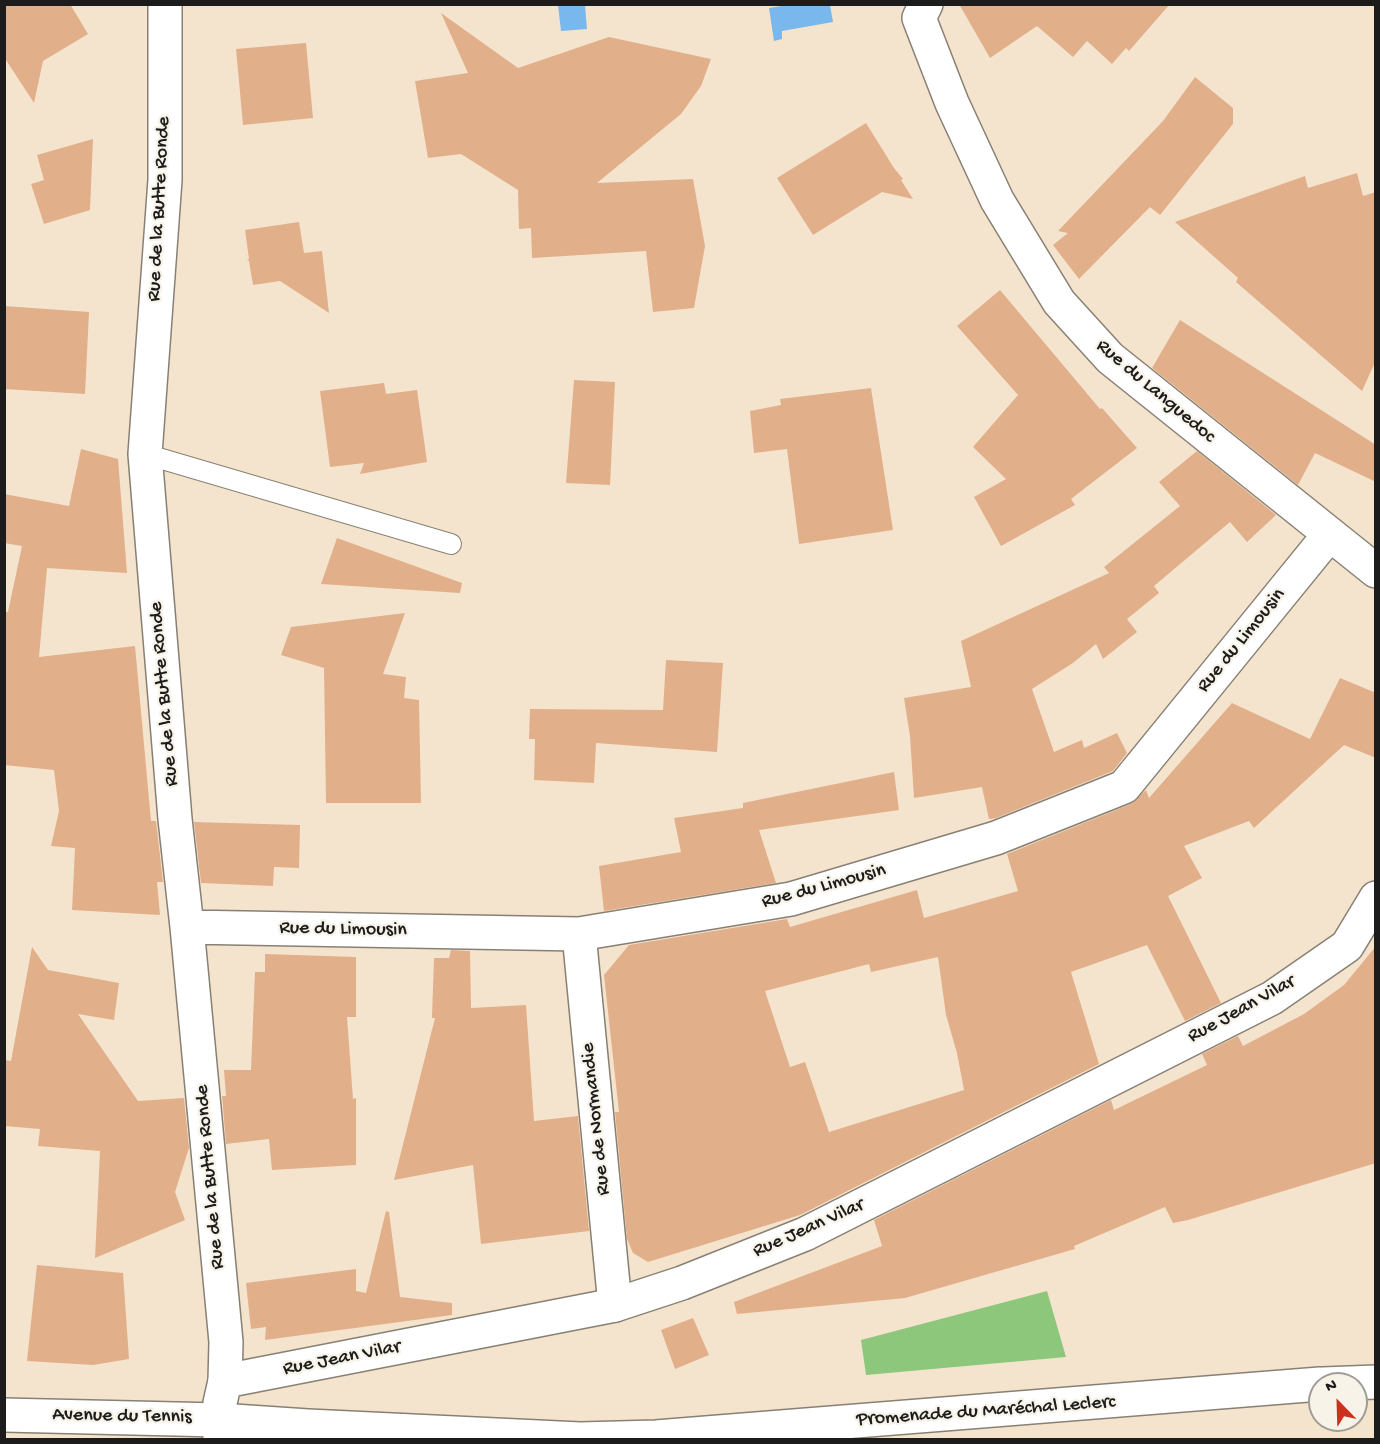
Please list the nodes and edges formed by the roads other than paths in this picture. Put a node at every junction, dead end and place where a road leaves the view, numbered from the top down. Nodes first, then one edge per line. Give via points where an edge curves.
1 (165, 4) edge
2 (926, 4) edge
3 (145, 454) junction
4 (1329, 534) junction
5 (451, 544) dead end
6 (1376, 571) edge
7 (1376, 898) edge
8 (187, 927) junction
9 (579, 934) junction
10 (615, 1305) junction
11 (225, 1381) junction
12 (1308, 1385) edge
13 (11, 1417) edge
14 (220, 1435) edge
15 (579, 1439) edge

1 - 3 street, Rue de la Butte Ronde via 165,180
2 - 4 street, Rue du Languedoc via 920,18 952,103 997,200 1059,302 1110,358
3 - 5 lane
3 - 8 street, Rue de la Butte Ronde
4 - 6 street, Rue du Languedoc
4 - 9 street, Rue du Limousin via 1124,787 996,838 791,899
7 - 10 street, Rue Jean Vilar via 1347,946 1272,998 805,1234
8 - 9 street, Rue du Limousin
8 - 11 street, Rue de la Butte Ronde via 226,1342
9 - 10 street, Rue de Normandie
10 - 11 street, Rue Jean Vilar
11 - 14 street
12 - 15 street, Promenade du Maréchal Leclerc via 656,1437
13 - 14 street, Avenue du Tennis
14 - 15 street, Promenade du Maréchal Leclerc via 308,1426

